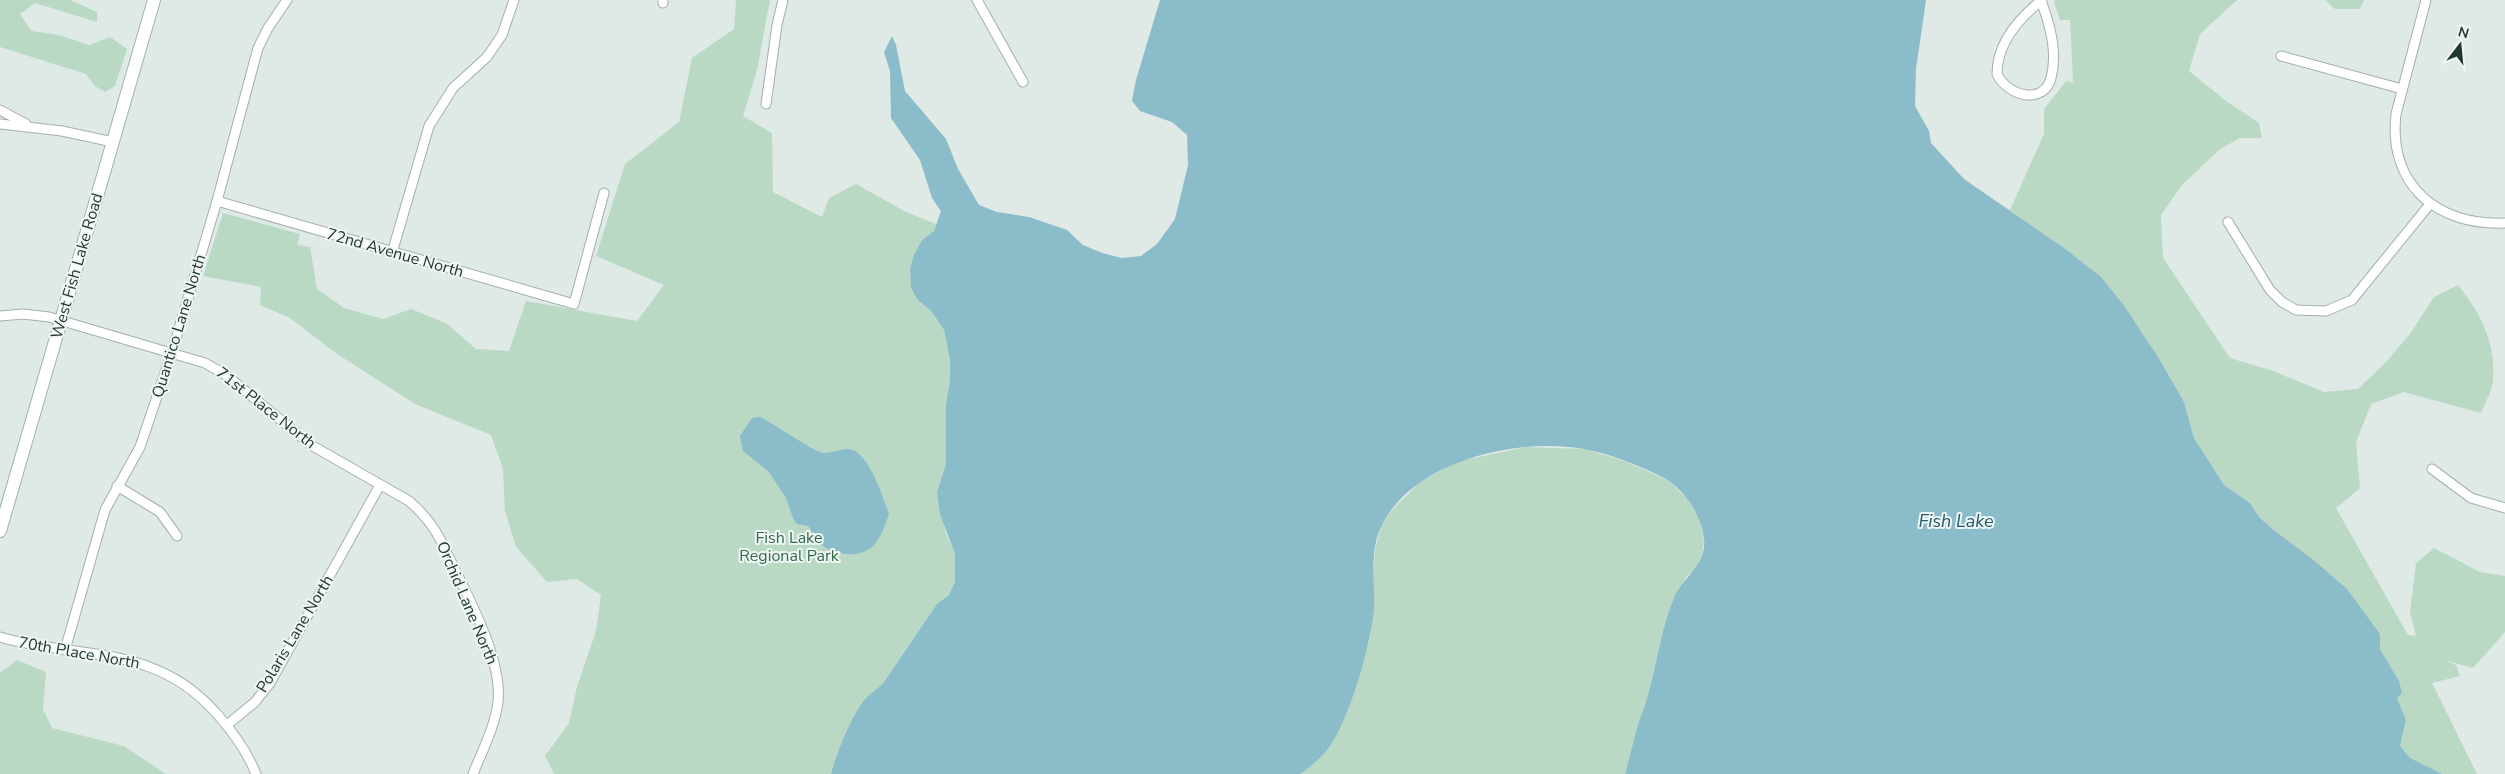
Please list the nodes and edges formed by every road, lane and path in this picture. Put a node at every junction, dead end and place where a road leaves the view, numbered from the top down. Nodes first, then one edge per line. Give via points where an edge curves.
1 (154, 0) edge
2 (288, 0) edge
3 (514, 0) edge
4 (783, 0) edge
5 (977, 0) edge
6 (2041, 0) edge
7 (2426, 0) edge
8 (2280, 56) dead end
9 (1022, 82) dead end
10 (2402, 89) junction
11 (766, 104) dead end
12 (0, 110) edge
13 (0, 124) edge
14 (33, 127) junction
15 (113, 142) junction
16 (604, 193) dead end
17 (217, 201) junction
18 (2430, 204) junction
19 (2228, 222) dead end
20 (2505, 223) edge
21 (392, 253) junction
22 (0, 316) edge
23 (62, 320) junction
24 (172, 352) junction
25 (2432, 469) dead end
26 (380, 485) junction
27 (117, 486) junction
28 (2505, 508) edge
29 (0, 531) edge
30 (176, 536) dead end
31 (0, 637) edge
32 (65, 650) junction
33 (227, 726) junction
34 (256, 774) edge
35 (473, 774) edge

1 - 15 street, West Fish Lake Road
2 - 17 street, Quantico Lane North via 258,48
3 - 21 street via 502,35 487,57 453,88 430,126
4 - 11 street
5 - 9 street
6 - 6 street via 2020,19 2000,54 1997,74 2009,90 2018,94 2040,92 2051,78 2051,34
7 - 10 street
8 - 10 street
10 - 18 street via 2394,128 2398,157 2411,182
12 - 14 street
13 - 14 street
14 - 15 street
15 - 23 street, West Fish Lake Road
16 - 21 street, 72nd Avenue North via 574,304
17 - 21 street, 72nd Avenue North
17 - 24 street, Quantico Lane North
18 - 19 street via 2352,300 2326,312 2296,310 2282,302 2270,290
18 - 20 street via 2459,220
22 - 23 street, 71st Place North via 23,314
23 - 24 street, 71st Place North
23 - 29 street, West Fish Lake Road
24 - 26 street, 71st Place North via 215,368 311,446
24 - 27 street, Quantico Lane North via 145,434
25 - 28 street via 2471,498
26 - 33 street, Polaris Lane North via 270,683
26 - 35 street, Orchid Lane North via 409,501 435,528 493,658 498,703
27 - 30 street via 160,512
27 - 32 street, Quantico Lane North via 101,523
31 - 32 street, 70th Place North
32 - 33 street, 70th Place North via 125,658 164,672 200,696
33 - 34 street via 247,753

